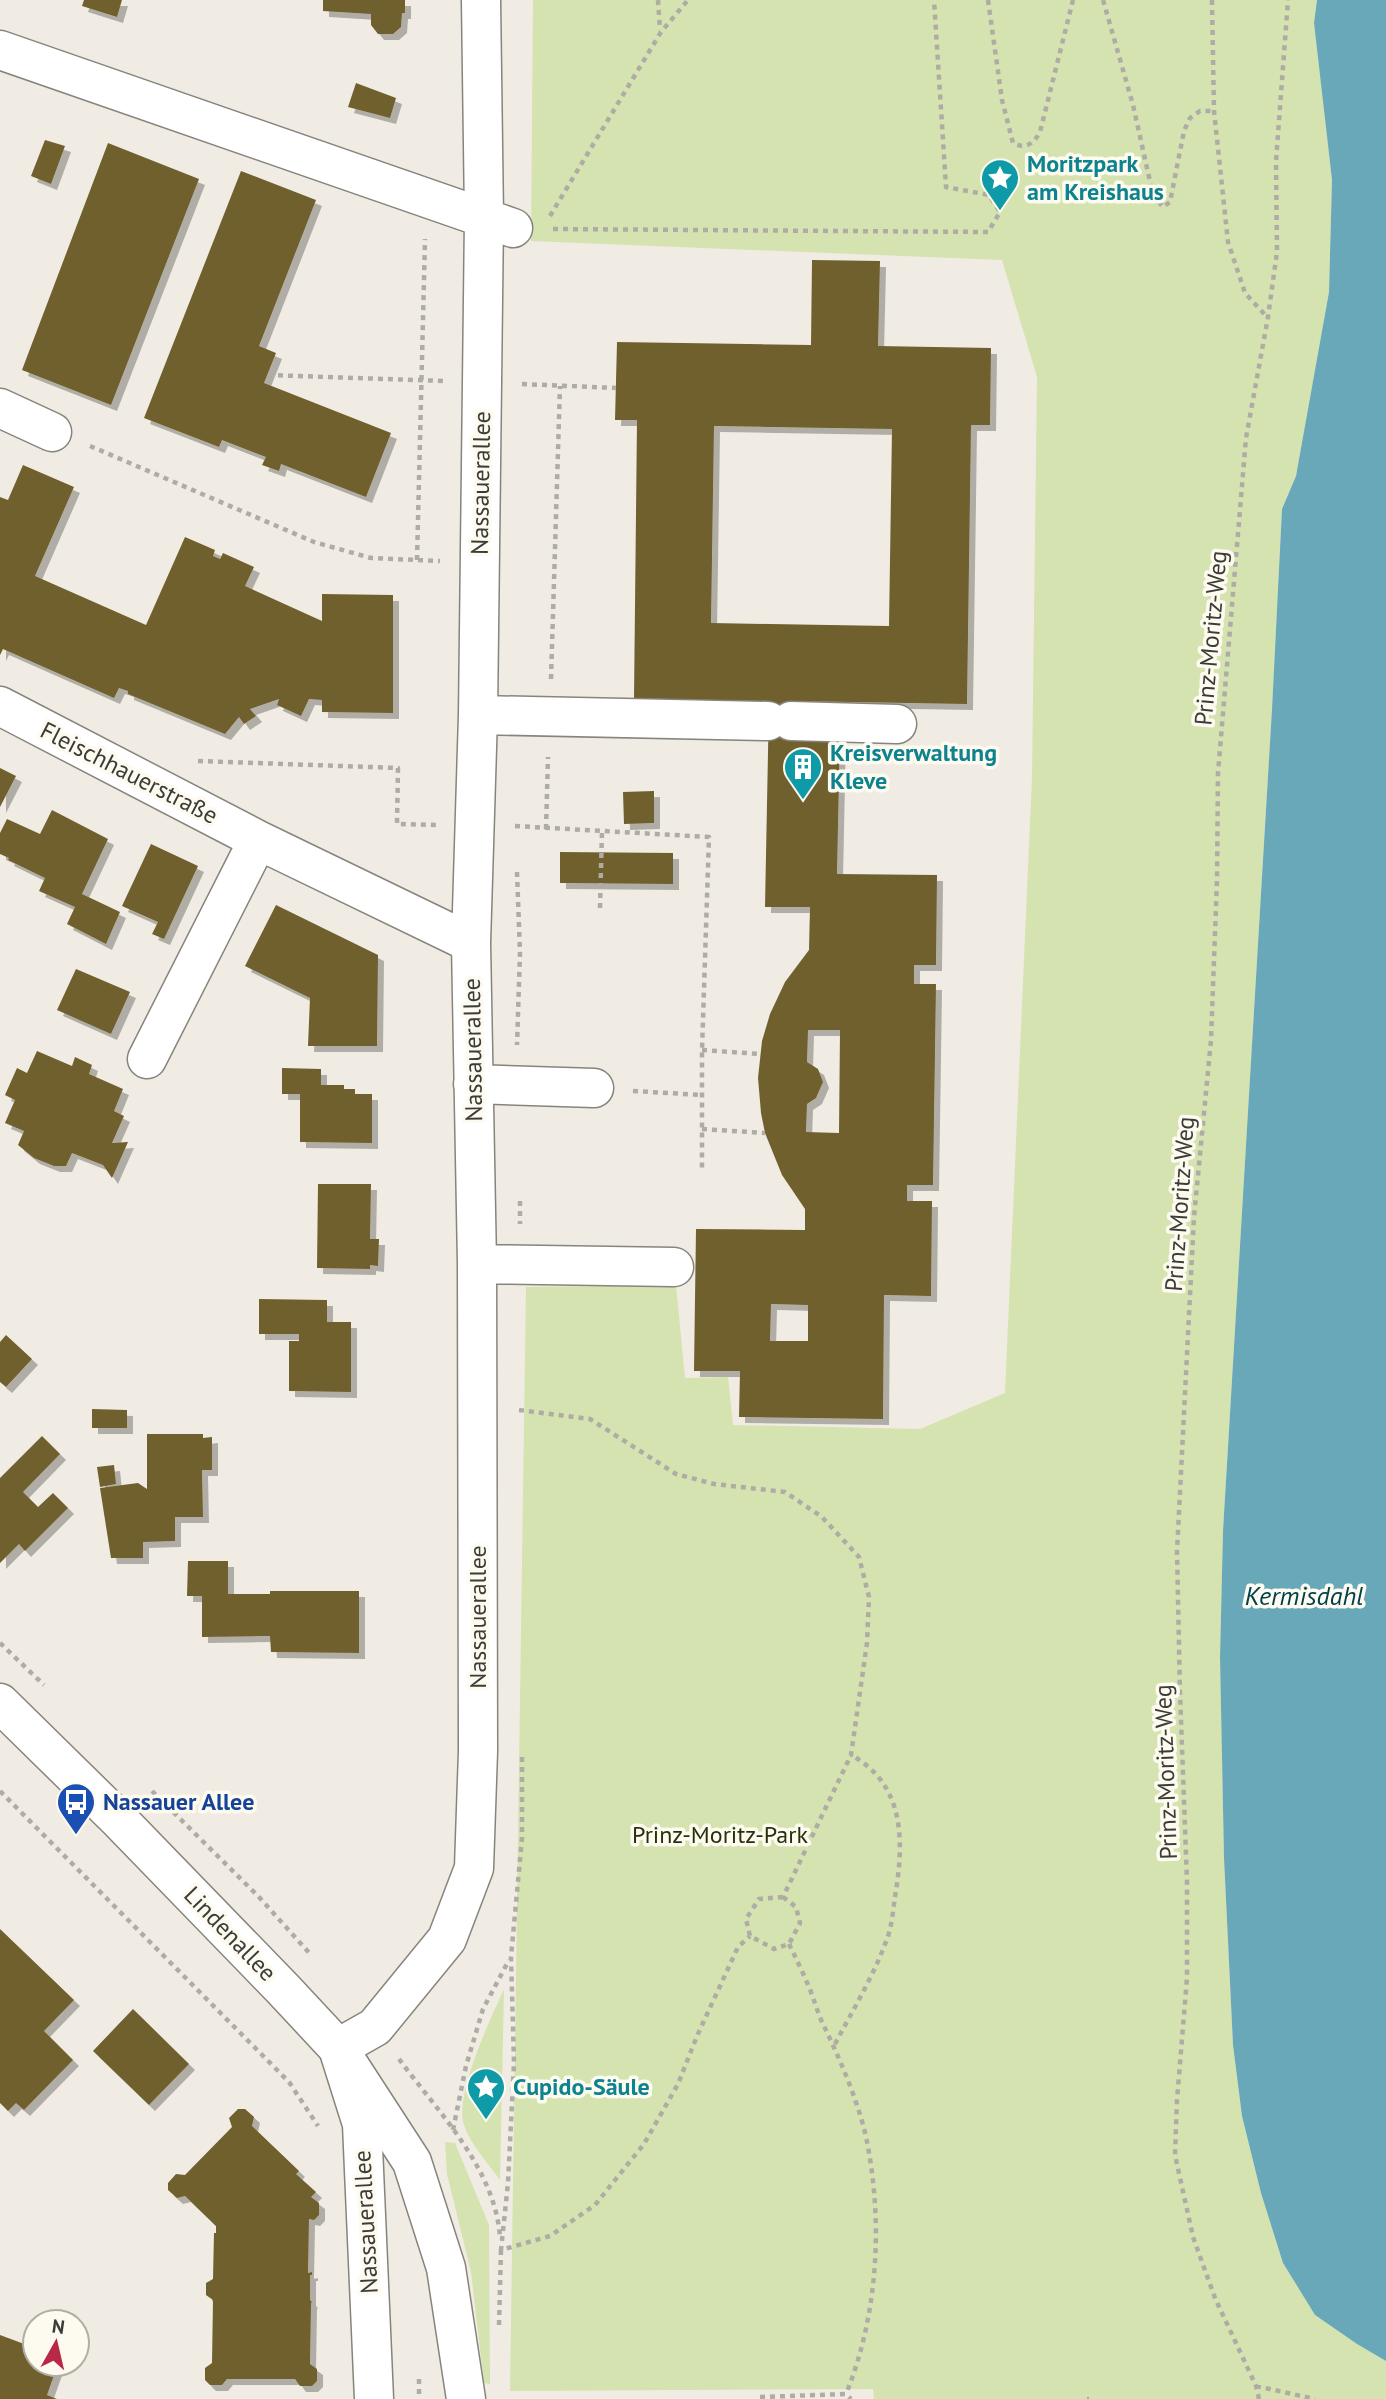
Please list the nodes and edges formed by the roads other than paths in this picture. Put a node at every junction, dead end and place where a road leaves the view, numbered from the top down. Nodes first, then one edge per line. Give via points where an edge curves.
1 (481, 0) edge
2 (0, 50) edge
3 (513, 224) junction
4 (0, 408) edge
5 (52, 432) road end
6 (0, 706) edge
7 (478, 715) junction
8 (897, 724) dead end
9 (258, 840) junction
10 (471, 943) junction
11 (147, 1059) dead end
12 (473, 1084) junction
13 (594, 1088) road end
14 (477, 1264) junction
15 (674, 1267) dead end
16 (0, 1703) edge
17 (338, 2048) junction
18 (374, 2399) edge
19 (466, 2399) edge

1 - 3 street, Nassauerallee
2 - 3 street
3 - 7 street, Nassauerallee via 480,562
4 - 5 street
6 - 9 street, Fleischhauerstraße
7 - 8 street
7 - 10 street, Nassauerallee
9 - 10 street, Fleischhauerstraße
9 - 11 street
10 - 12 street, Nassauerallee
12 - 13 street
12 - 14 street, Nassauerallee
14 - 15 street
14 - 17 street, Nassauerallee via 474,1868 447,1939 375,2026
16 - 17 street, Lindenallee
17 - 18 street, Nassauerallee via 362,2124
17 - 19 street, Nassauerallee via 412,2162 446,2268

